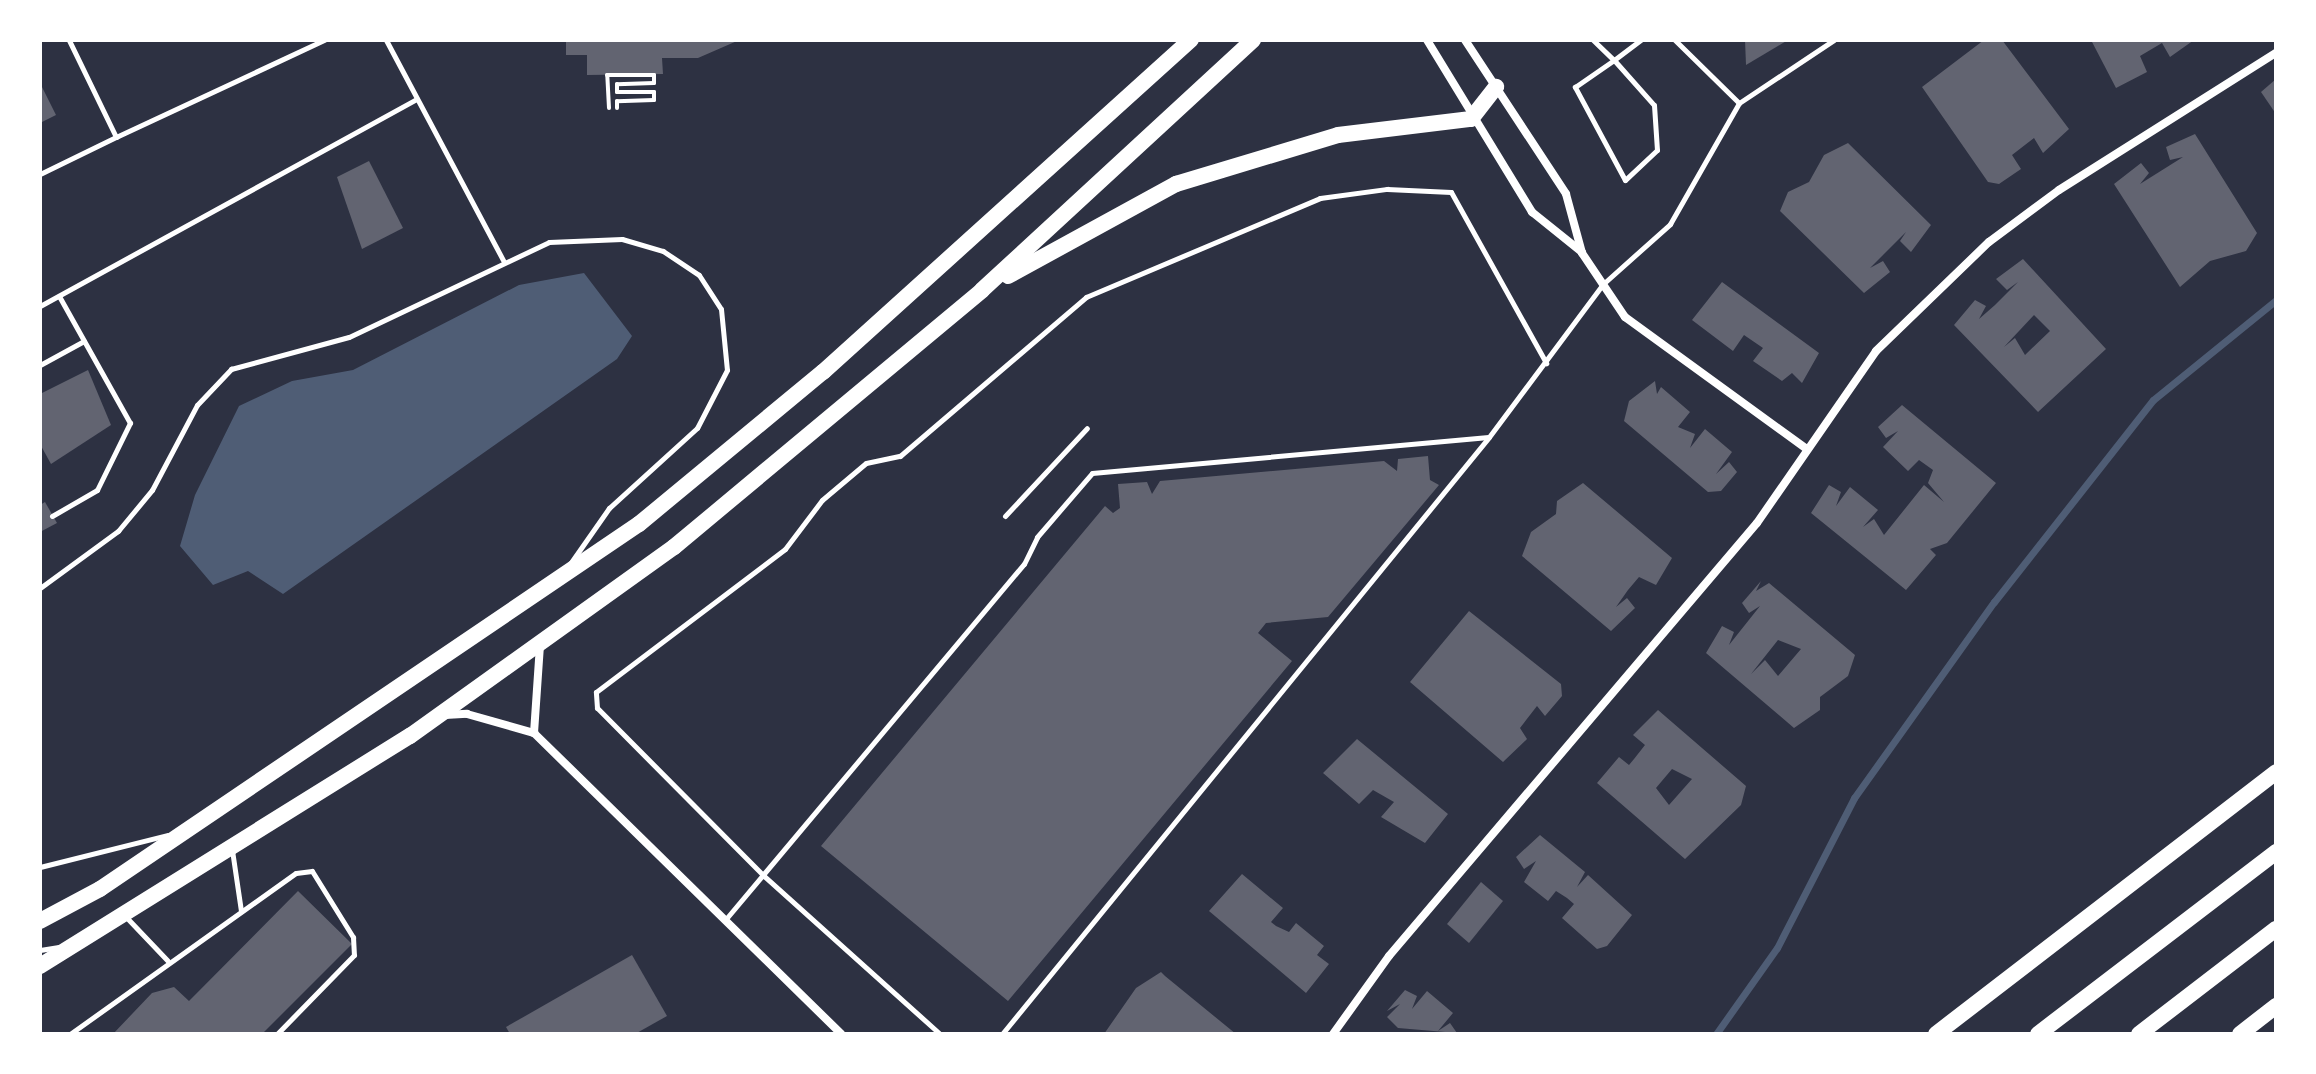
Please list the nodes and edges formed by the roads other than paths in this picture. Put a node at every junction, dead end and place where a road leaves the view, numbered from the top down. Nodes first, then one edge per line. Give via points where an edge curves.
1 (69, 40) edge
2 (324, 40) edge
3 (386, 40) edge
4 (1191, 40) edge
5 (1253, 40) edge
6 (1427, 40) edge
7 (1465, 40) edge
8 (1593, 40) edge
9 (1641, 40) edge
10 (1675, 40) edge
11 (1834, 40) edge
12 (2276, 53) edge
13 (1614, 60) junction
14 (1496, 87) junction
15 (417, 99) junction
16 (1739, 103) junction
17 (1471, 119) junction
18 (116, 137) junction
19 (40, 174) edge
20 (1582, 253) junction
21 (504, 262) junction
22 (1603, 284) junction
23 (982, 290) junction
24 (59, 296) junction
25 (40, 306) edge
26 (84, 341) junction
27 (1546, 363) junction
28 (40, 365) edge
29 (1087, 428) dead end
30 (1489, 437) junction
31 (1805, 448) junction
32 (52, 516) dead end
33 (1005, 516) dead end
34 (561, 577) junction
35 (40, 588) edge
36 (541, 642) junction
37 (440, 715) junction
38 (534, 733) junction
39 (2276, 772) edge
40 (184, 832) junction
41 (232, 850) junction
42 (2276, 852) edge
43 (40, 867) edge
44 (764, 876) junction
45 (241, 911) junction
46 (127, 918) junction
47 (725, 920) junction
48 (40, 921) edge
49 (2276, 929) edge
50 (89, 939) junction
51 (40, 950) edge
52 (168, 961) junction
53 (40, 966) edge
54 (2276, 1006) edge
55 (71, 1031) edge
56 (277, 1034) edge
57 (841, 1034) edge
58 (940, 1034) edge
59 (1002, 1034) edge
60 (1333, 1034) edge
61 (1936, 1034) edge
62 (2038, 1034) edge
63 (2139, 1034) edge
64 (2240, 1034) edge

1 - 18 lane
2 - 18 lane
3 - 15 lane
4 - 34 highway via 823,372 639,524
5 - 23 highway
6 - 17 street
7 - 14 street
8 - 13 lane
9 - 13 lane
10 - 16 lane
11 - 16 lane
12 - 31 street via 2121,145 1989,242 1876,351
13 - 13 lane via 1575,87 1625,180 1657,150 1654,105
14 - 17 highway
14 - 20 street via 1566,194
15 - 21 lane
15 - 24 lane
16 - 22 lane via 1670,224
17 - 20 street via 1532,212
17 - 23 highway via 1338,135 1176,184
18 - 19 lane
20 - 22 street
21 - 34 lane via 549,242 622,239 682,262 712,292 728,345 727,370 697,428 609,508
21 - 35 lane via 349,337 231,369 197,405 152,490 118,531
22 - 27 lane
22 - 31 street via 1625,317
23 - 36 highway via 674,547
24 - 25 lane
24 - 26 lane
26 - 28 lane
26 - 32 lane via 130,423 97,490
27 - 30 lane
27 - 44 lane via 1451,192 1387,189 1320,198 1086,297 919,442 900,456 866,463 822,500 785,549 596,692 597,708
29 - 33 lane
30 - 44 lane via 1092,473
30 - 59 lane
31 - 60 street via 1757,523 1389,956
34 - 40 highway
36 - 37 highway
36 - 38 street
37 - 38 street via 467,714
37 - 41 highway
38 - 47 street
39 - 61 highway
40 - 43 lane
40 - 48 highway
41 - 45 lane
41 - 46 highway
42 - 62 highway
44 - 47 lane
44 - 58 lane
45 - 52 lane
45 - 56 lane via 296,873 312,871 353,937 354,955
46 - 50 highway
46 - 52 lane
47 - 57 street
49 - 63 highway
50 - 51 lane
50 - 53 highway
52 - 55 lane
54 - 64 highway

